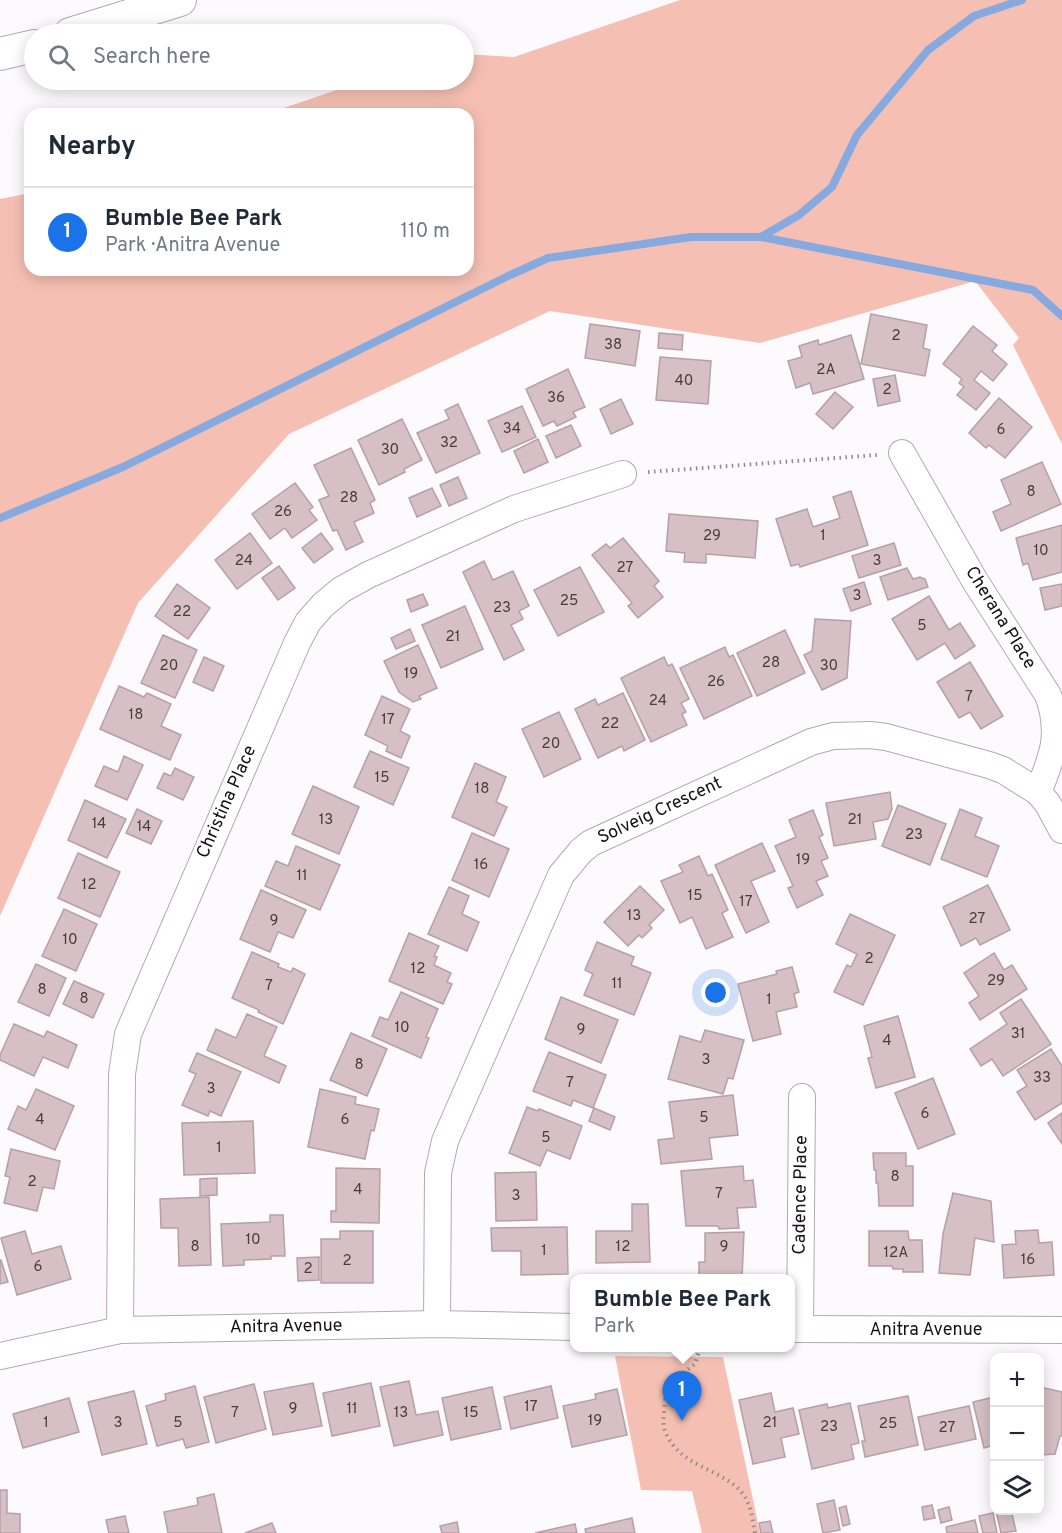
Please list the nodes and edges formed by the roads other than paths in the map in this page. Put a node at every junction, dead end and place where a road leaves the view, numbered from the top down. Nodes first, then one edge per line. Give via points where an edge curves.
1 (180, 0) edge
2 (102, 24) edge
3 (24, 48) edge
4 (0, 54) edge
5 (902, 453) road end
6 (623, 474) road end
7 (1038, 792) junction
8 (1062, 830) edge
9 (802, 1097) dead end
10 (437, 1324) junction
11 (570, 1327) edge
12 (795, 1329) edge
13 (120, 1330) junction
14 (1062, 1330) edge
15 (0, 1356) edge

1 - 2 street
3 - 4 street
5 - 7 street, Cherana Place via 975,581 1048,695 1056,717 1055,751
6 - 13 street, Christina Place via 514,509 368,575 341,590 308,622 128,1034 122,1074
7 - 8 street, Solveig Crescent
7 - 10 street, Solveig Crescent via 1003,770 886,737 832,736 811,742 581,851 561,875 445,1141 438,1173
9 - 12 street, Cadence Place
10 - 11 street, Anitra Avenue
10 - 13 street, Anitra Avenue
12 - 14 street, Anitra Avenue
13 - 15 street, Anitra Avenue

